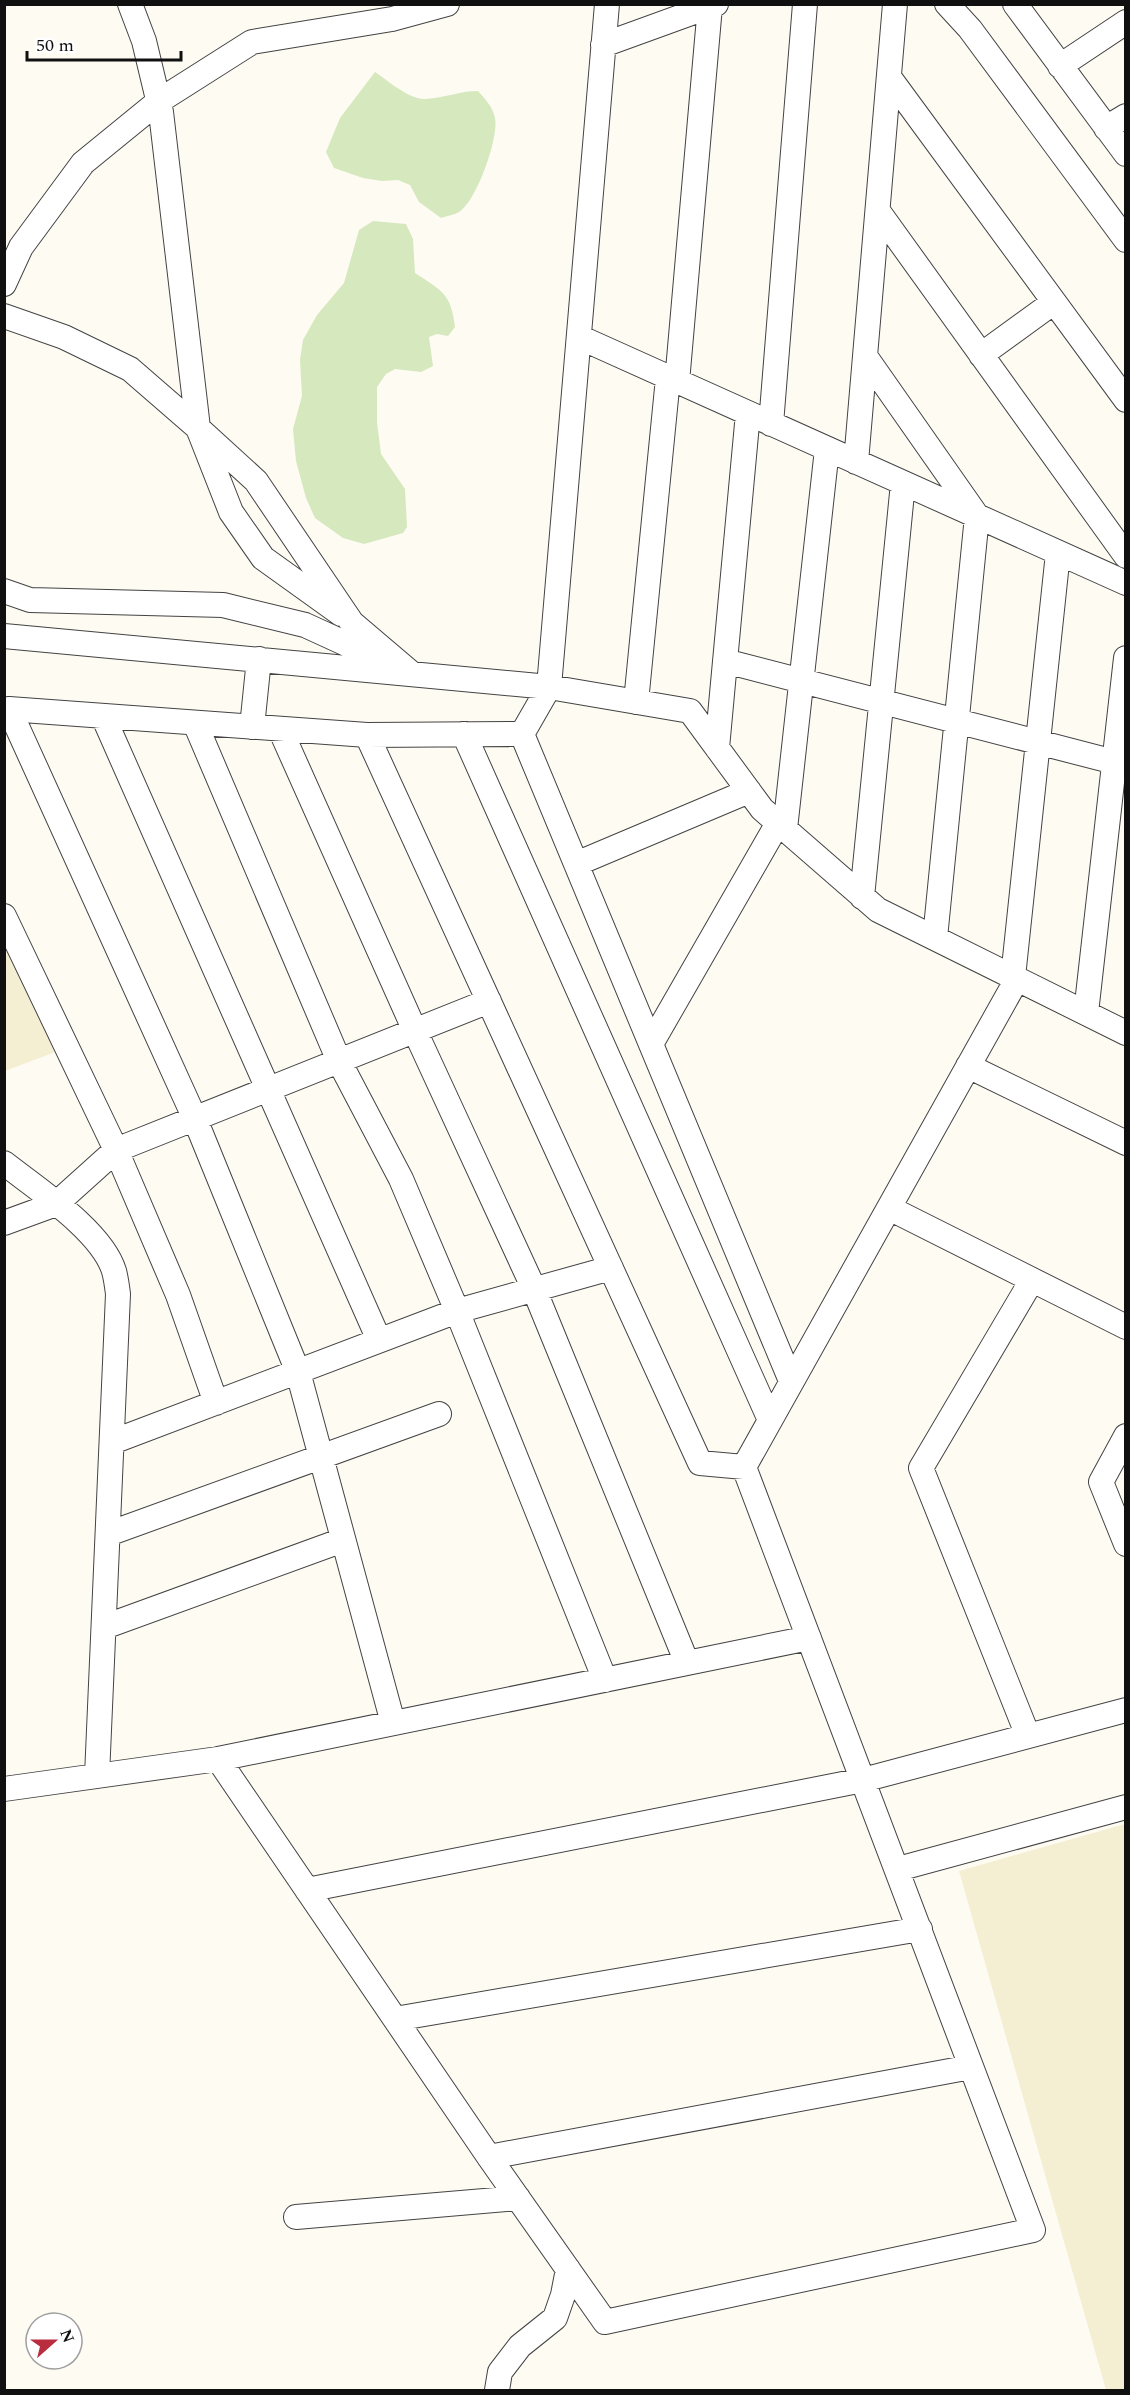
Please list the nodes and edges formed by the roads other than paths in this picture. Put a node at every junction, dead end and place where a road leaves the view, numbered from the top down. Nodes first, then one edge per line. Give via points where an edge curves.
1 (130, 4) edge
2 (144, 4) edge
3 (447, 4) edge
4 (805, 4) edge
5 (895, 4) edge
6 (947, 4) edge
7 (1016, 4) edge
8 (713, 5) edge
9 (602, 6) edge
10 (1125, 22) edge
11 (655, 26) junction
12 (144, 41) junction
13 (603, 45) junction
14 (1060, 66) junction
15 (889, 77) junction
16 (159, 101) junction
17 (1116, 122) edge
18 (1125, 154) edge
19 (878, 211) junction
20 (1125, 240) edge
21 (4, 284) edge
22 (1054, 302) junction
23 (4, 316) edge
24 (579, 337) junction
25 (981, 355) junction
26 (866, 356) junction
27 (673, 380) junction
28 (1125, 400) edge
29 (748, 413) junction
30 (771, 424) junction
31 (198, 428) junction
32 (827, 449) junction
33 (856, 462) junction
34 (903, 483) junction
35 (977, 516) junction
36 (1058, 553) junction
37 (1125, 556) edge
38 (1125, 583) edge
39 (4, 591) edge
40 (352, 623) junction
41 (4, 636) edge
42 (1125, 658) edge
43 (258, 659) junction
44 (725, 661) junction
45 (412, 674) junction
46 (802, 681) junction
47 (549, 687) junction
48 (636, 702) junction
49 (882, 702) junction
50 (7, 710) edge
51 (103, 716) junction
52 (956, 721) junction
53 (195, 723) junction
54 (252, 727) junction
55 (280, 729) junction
56 (464, 734) junction
57 (522, 734) junction
58 (367, 735) junction
59 (1038, 742) junction
60 (717, 748) junction
61 (1120, 763) edge
62 (749, 791) junction
63 (782, 826) junction
64 (576, 864) junction
65 (862, 897) junction
66 (4, 916) edge
67 (935, 938) junction
68 (1015, 978) junction
69 (489, 1001) junction
70 (1086, 1013) junction
71 (415, 1031) junction
72 (1125, 1033) edge
73 (651, 1044) junction
74 (339, 1061) junction
75 (968, 1066) junction
76 (268, 1089) junction
77 (195, 1119) junction
78 (1125, 1143) edge
79 (116, 1150) junction
80 (4, 1163) edge
81 (56, 1204) junction
82 (889, 1208) junction
83 (4, 1223) edge
84 (611, 1268) junction
85 (1032, 1280) junction
86 (534, 1289) junction
87 (457, 1311) junction
88 (1125, 1327) edge
89 (379, 1340) junction
90 (298, 1372) junction
91 (791, 1381) junction
92 (216, 1403) junction
93 (439, 1414) dead end
94 (770, 1420) junction
95 (1125, 1436) edge
96 (112, 1442) junction
97 (320, 1456) junction
98 (744, 1467) junction
99 (108, 1534) junction
100 (343, 1540) junction
101 (1125, 1544) edge
102 (104, 1627) junction
103 (809, 1638) junction
104 (687, 1663) junction
105 (605, 1680) junction
106 (1125, 1710) edge
107 (393, 1723) junction
108 (1028, 1736) junction
109 (218, 1759) junction
110 (97, 1776) junction
111 (863, 1780) junction
112 (4, 1789) edge
113 (1125, 1807) edge
114 (898, 1869) junction
115 (307, 1890) junction
116 (920, 1929) junction
117 (395, 2019) junction
118 (971, 2067) junction
119 (489, 2157) junction
120 (518, 2198) junction
121 (296, 2217) dead end
122 (568, 2269) junction
123 (497, 2391) edge

1 - 12 street
2 - 12 street
3 - 16 street via 392,19 252,42
4 - 30 street
5 - 15 street
6 - 20 street via 970,29
7 - 14 street
8 - 11 street
8 - 27 street
9 - 11 street via 628,22
9 - 13 street
10 - 14 street
11 - 13 street
12 - 16 street
13 - 24 street
14 - 17 street
15 - 19 street
15 - 22 street
16 - 21 street via 83,163 21,247
16 - 31 street
17 - 18 street
19 - 25 street
19 - 26 street
22 - 25 street
22 - 28 street
23 - 31 street via 64,337 130,369
24 - 27 street
24 - 47 street
25 - 37 street
26 - 33 street
26 - 35 street
27 - 29 street
27 - 48 street
29 - 30 street
29 - 44 street
30 - 32 street
31 - 40 street via 256,481
31 - 40 street via 231,512 263,558
32 - 33 street
32 - 46 street
33 - 34 street
34 - 35 street
34 - 49 street
35 - 36 street
35 - 52 street
36 - 38 street
36 - 59 street
39 - 45 street via 30,600 223,605 305,626
40 - 45 street
41 - 43 street
42 - 61 street
43 - 45 street
43 - 54 street
44 - 46 street
44 - 60 street
45 - 47 street
46 - 49 street
46 - 63 street
47 - 48 street
47 - 57 street
48 - 60 street via 690,711
49 - 52 street
49 - 65 street
50 - 51 street
50 - 77 street
51 - 53 street
51 - 76 street
52 - 59 street
52 - 67 street
53 - 54 street
53 - 74 street
54 - 55 street
55 - 58 street
55 - 71 street
56 - 57 street
56 - 58 street
56 - 94 street
57 - 64 street
58 - 69 street
59 - 61 street
59 - 68 street
60 - 62 street
61 - 70 street
62 - 63 street
62 - 64 street
63 - 65 street
63 - 73 street
64 - 73 street
65 - 67 street via 878,910
66 - 79 street
67 - 68 street
68 - 70 street
68 - 75 street
69 - 71 street
69 - 84 street
70 - 72 street
71 - 74 street
71 - 86 street
73 - 91 street
74 - 76 street
74 - 87 street via 401,1179
75 - 78 street
75 - 82 street
76 - 77 street
76 - 89 street
77 - 79 street
77 - 90 street
79 - 81 street
79 - 92 street via 178,1295
80 - 81 street
81 - 83 street
81 - 96 street via 101,1246 114,1269 118,1294
82 - 85 street
82 - 91 street
84 - 86 street
84 - 98 street via 700,1463
85 - 88 street
85 - 108 street via 921,1468
86 - 87 street
86 - 104 street
87 - 89 street
87 - 105 street
89 - 90 street
90 - 92 street
90 - 97 street
91 - 94 street
92 - 96 street
93 - 97 street
94 - 98 street
95 - 101 street via 1101,1482
96 - 99 street
97 - 99 street
97 - 100 street
98 - 103 street
99 - 102 street
100 - 102 street
100 - 107 street
102 - 110 street
103 - 104 street
103 - 111 street
104 - 105 street
105 - 107 street
106 - 108 street
107 - 109 street
108 - 111 street
109 - 110 street
109 - 115 street
110 - 112 street
111 - 114 street
111 - 115 street
113 - 114 street
114 - 116 street
115 - 117 street
116 - 117 street
116 - 118 street
117 - 119 street
118 - 119 street
118 - 122 street via 1033,2230 605,2322
119 - 120 street
120 - 121 street
120 - 122 street
122 - 123 street via 555,2318 520,2346 500,2372

